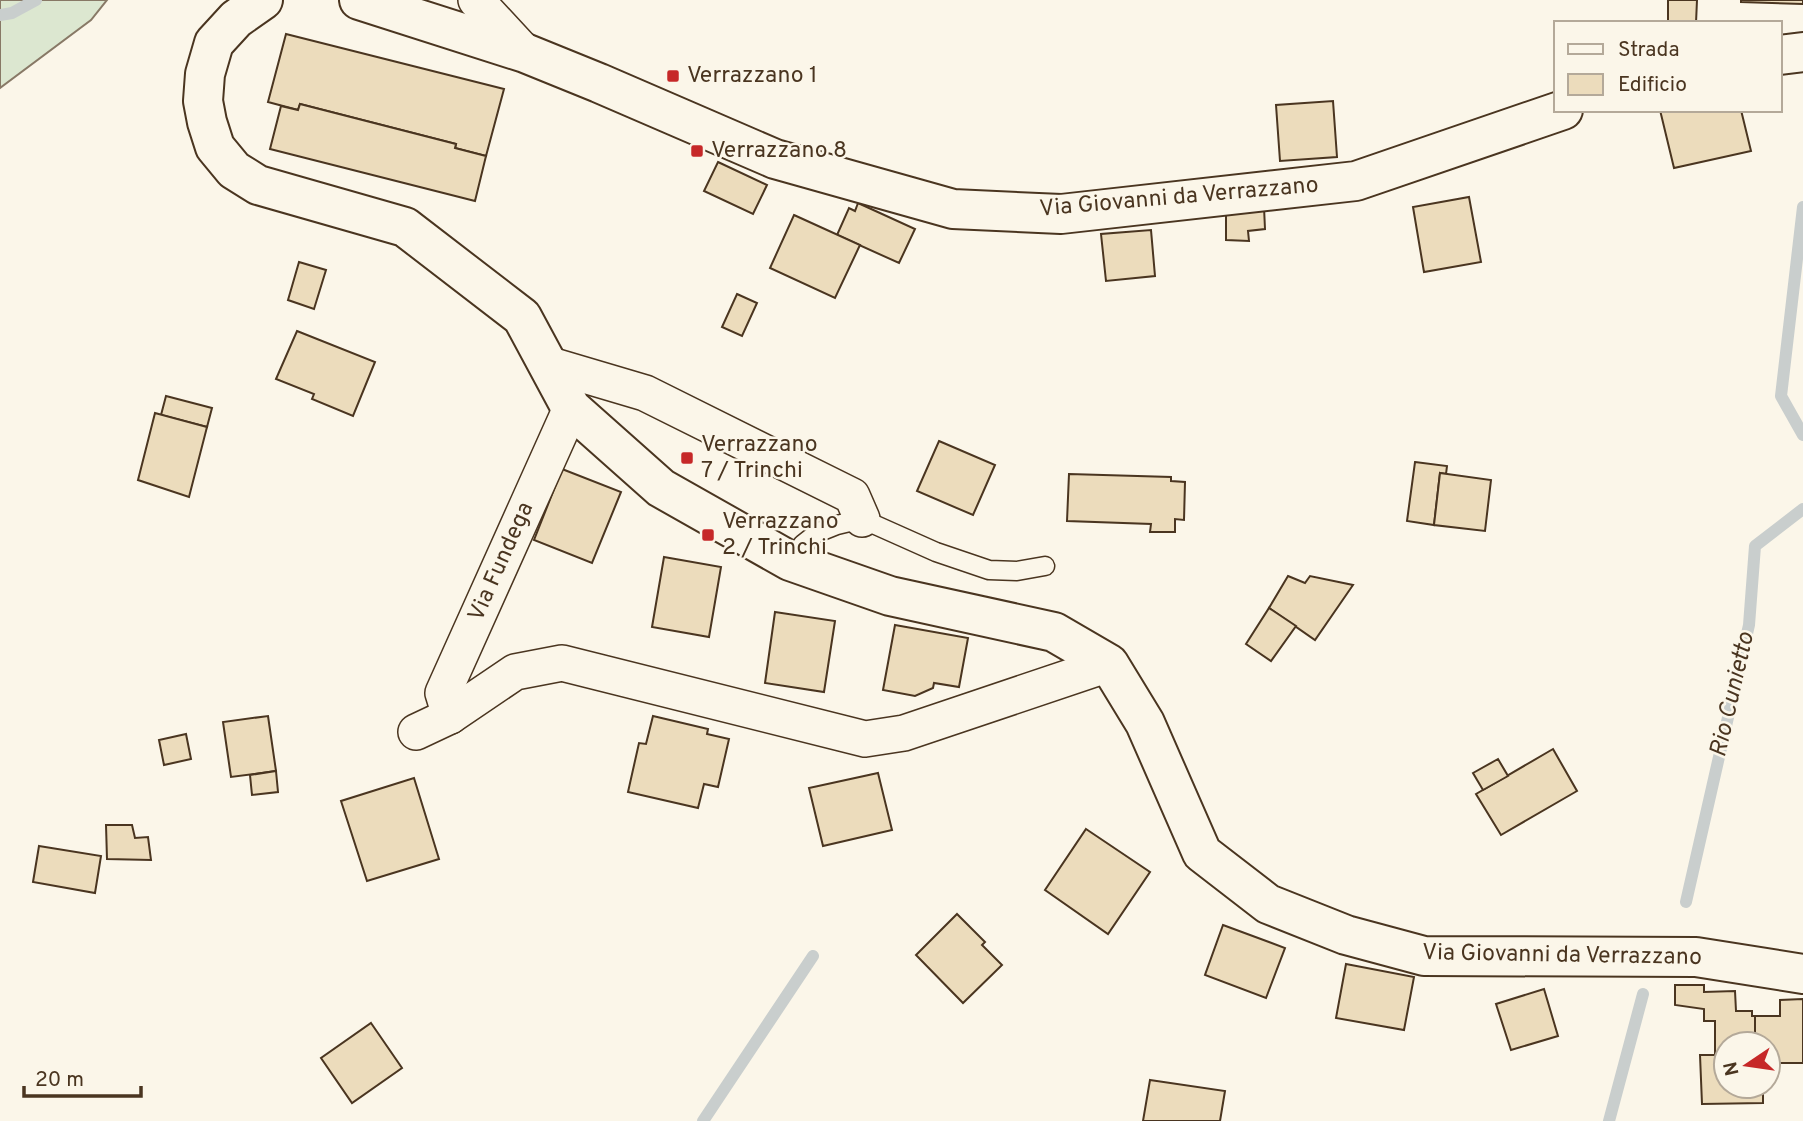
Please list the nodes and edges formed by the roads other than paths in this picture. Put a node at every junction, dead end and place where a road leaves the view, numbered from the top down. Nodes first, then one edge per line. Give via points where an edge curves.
1 (263, 0) edge
2 (359, 0) edge
3 (477, 0) edge
4 (1803, 52) edge
5 (525, 53) junction
6 (1782, 55) edge
7 (1557, 112) edge
8 (547, 364) junction
9 (571, 408) junction
10 (862, 519) junction
11 (790, 561) junction
12 (1045, 566) dead end
13 (1109, 664) junction
14 (450, 716) junction
15 (416, 732) dead end
16 (1803, 974) edge

1 - 8 street, Via Giovanni da Verrazzano via 236,19 214,43 203,101 215,147 234,170 258,184 405,227 522,317
2 - 5 street, Via Giovanni da Verrazzano
3 - 5 street
4 - 6 street
5 - 7 street, Via Giovanni da Verrazzano via 775,159 953,209 1062,214 1356,181
8 - 9 street, Via Giovanni da Verrazzano
8 - 10 street via 645,393 852,496
9 - 11 street, Via Giovanni da Verrazzano via 661,488
9 - 14 street, Via Fundega via 443,693
10 - 11 lane via 817,533
10 - 12 lane via 989,570
11 - 13 street, Via Giovanni da Verrazzano via 890,596 1054,632
13 - 14 street via 904,733 865,738 562,663 515,672
13 - 16 street, Via Giovanni da Verrazzano via 1145,723 1202,853 1268,904 1346,935 1424,956 1696,957
14 - 15 street

